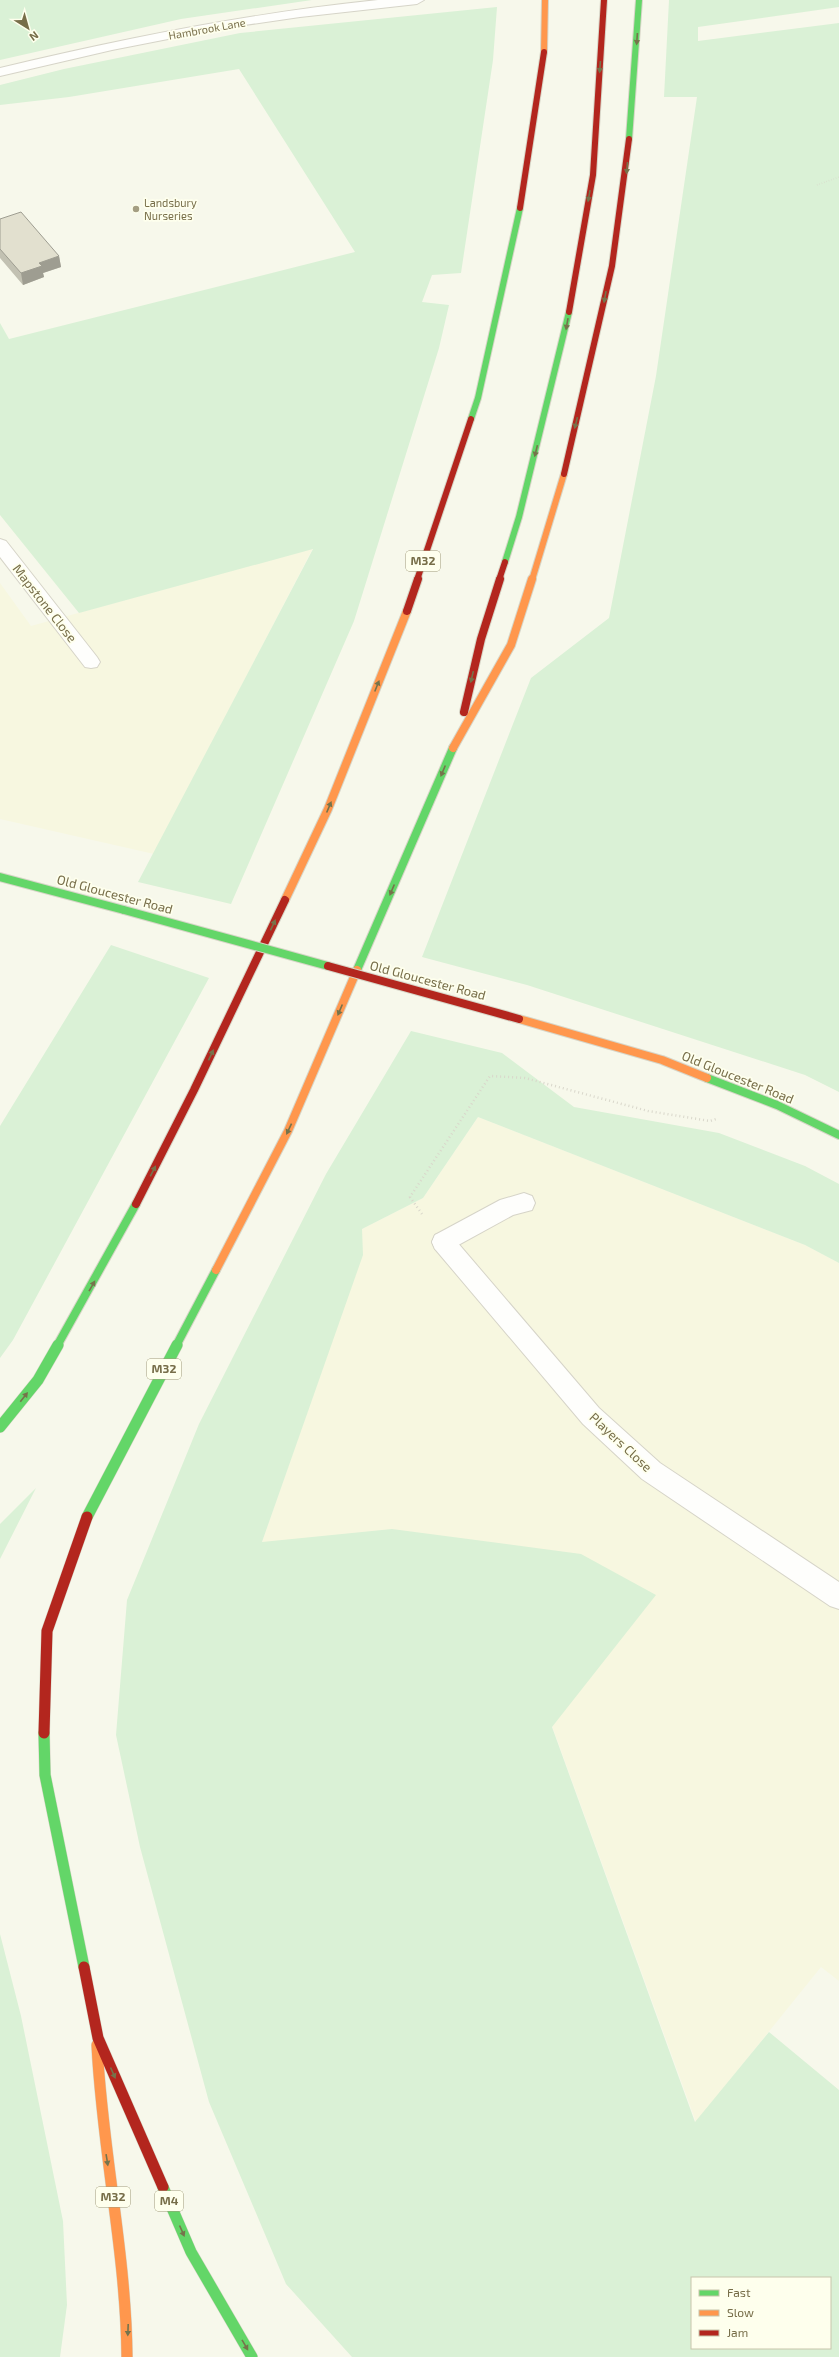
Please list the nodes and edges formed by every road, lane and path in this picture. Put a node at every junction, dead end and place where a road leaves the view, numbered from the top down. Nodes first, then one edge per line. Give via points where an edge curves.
1 (417, 0) edge
2 (545, 0) edge
3 (604, 0) edge
4 (639, 0) edge
5 (0, 72) edge
6 (839, 176) edge
7 (817, 185) dead end
8 (0, 545) edge
9 (91, 662) dead end
10 (458, 735) junction
11 (0, 877) edge
12 (718, 1119) dead end
13 (839, 1135) edge
14 (524, 1203) dead end
15 (443, 1242) junction
16 (0, 1427) edge
17 (839, 1597) edge
18 (98, 2038) junction
19 (127, 2357) edge
20 (252, 2357) edge

1 - 5 street, Hambrook Lane via 299,13 212,27 75,54
16 -> 2 main road, M32 via 38,1380 108,1257 194,1090 328,809 404,616 478,398 518,221 545,48
3 -> 10 main road, M32 via 593,175 566,330 519,517 481,639
4 -> 10 main road, M32 via 626,174 599,334 553,516 510,645
6 - 7 path
8 - 9 street, Mapstone Close
10 -> 18 main road, M32 via 288,1131 83,1525 47,1631 43,1711 45,1775
11 - 13 main road, Old Gloucester Road, bridge via 662,1060 777,1105
12 - 15 path via 710,1121 648,1111 525,1078 490,1076 410,1197
14 - 15 street via 508,1207
15 - 17 street, Players Close via 591,1416 651,1471
18 -> 19 main road, M32 via 100,2120 125,2272
18 -> 20 main road, M4 via 191,2252

